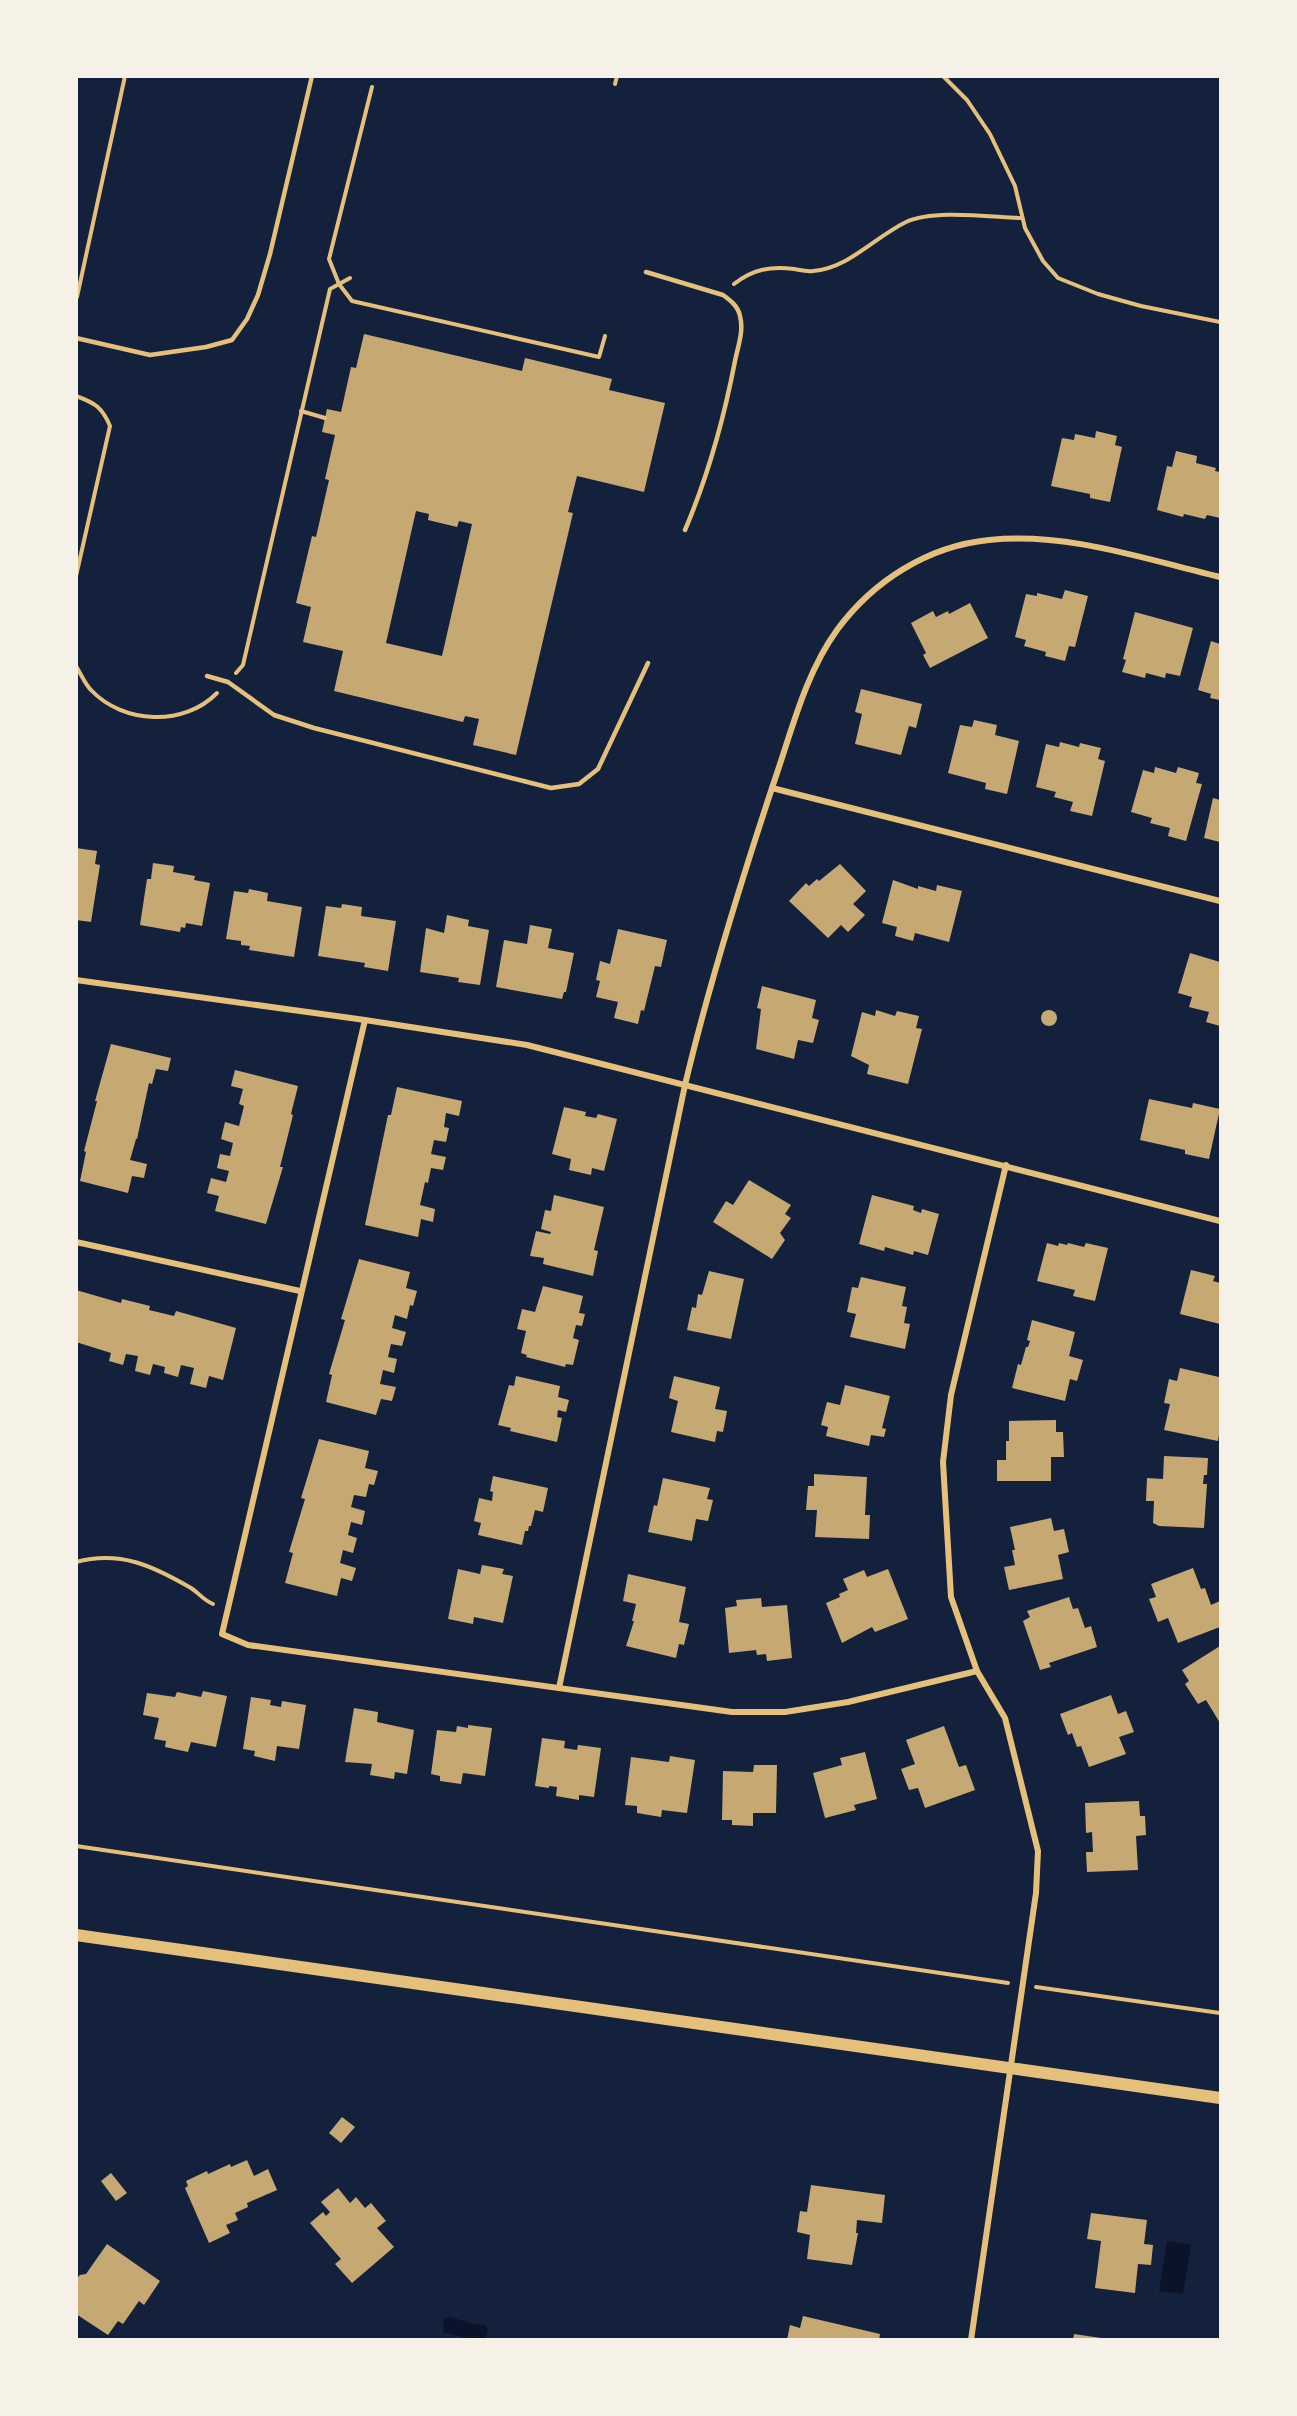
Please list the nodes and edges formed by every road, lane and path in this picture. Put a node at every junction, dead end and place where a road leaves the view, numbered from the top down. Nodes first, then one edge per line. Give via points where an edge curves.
1 (125, 76) edge
2 (312, 76) edge
3 (617, 76) edge
4 (943, 76) edge
5 (615, 84) dead end
6 (372, 87) dead end
7 (1021, 218) junction
8 (646, 272) dead end
9 (350, 278) dead end
10 (339, 284) junction
11 (723, 295) junction
12 (77, 297) edge
13 (1221, 322) edge
14 (605, 336) dead end
15 (76, 338) edge
16 (76, 396) edge
17 (302, 411) junction
18 (325, 418) dead end
19 (686, 530) dead end
20 (76, 576) edge
21 (1221, 577) edge
22 (648, 663) dead end
23 (76, 666) edge
24 (207, 676) dead end
25 (228, 682) junction
26 (772, 789) junction
27 (1221, 901) edge
28 (76, 980) edge
29 (365, 1020) junction
30 (685, 1085) junction
31 (1006, 1166) junction
32 (1221, 1221) edge
33 (76, 1242) edge
34 (300, 1291) junction
35 (76, 1562) edge
36 (227, 1611) junction
37 (977, 1671) junction
38 (559, 1688) junction
39 (76, 1846) edge
40 (76, 1935) edge
41 (1023, 1985) junction
42 (1221, 2013) edge
43 (1011, 2067) junction
44 (1221, 2098) edge
45 (971, 2340) edge

1 - 12 path
2 - 15 lane via 258,295 232,340 150,355
3 - 5 path
4 - 7 path via 967,100 990,134 1015,186
6 - 10 path via 329,259
7 - 11 path via 942,215 908,221 845,261 813,271 762,268 748,274
7 - 13 path via 1043,261 1058,278 1141,306
8 - 11 lane
9 - 10 path
10 - 14 path via 352,302 599,357
10 - 17 path via 330,289
11 - 19 lane via 740,313 742,328 731,383 699,498
16 - 20 path via 104,411 110,426
17 - 18 path
17 - 25 path via 243,665
21 - 26 street via 1071,541 1027,539 987,540 942,550 908,566 873,591 838,629 815,666
22 - 25 lane via 598,770 579,784 551,788 274,715
23 - 25 path via 90,690 124,714 166,718 176,715 206,704
24 - 25 lane
26 - 27 street
26 - 30 street via 704,1006
28 - 29 street
29 - 30 street via 527,1045
29 - 34 street
30 - 31 street
30 - 38 street
31 - 32 street
31 - 37 street via 951,1395 943,1462 951,1597
33 - 34 street
34 - 36 street
35 - 36 path via 111,1556 125,1558 190,1588 203,1600
36 - 38 street via 222,1634 248,1645
37 - 38 street via 848,1702 785,1712 732,1712
37 - 41 street via 1005,1718 1038,1851
39 - 41 path
40 - 43 main road
41 - 42 path
41 - 43 street
43 - 44 main road
43 - 45 street

